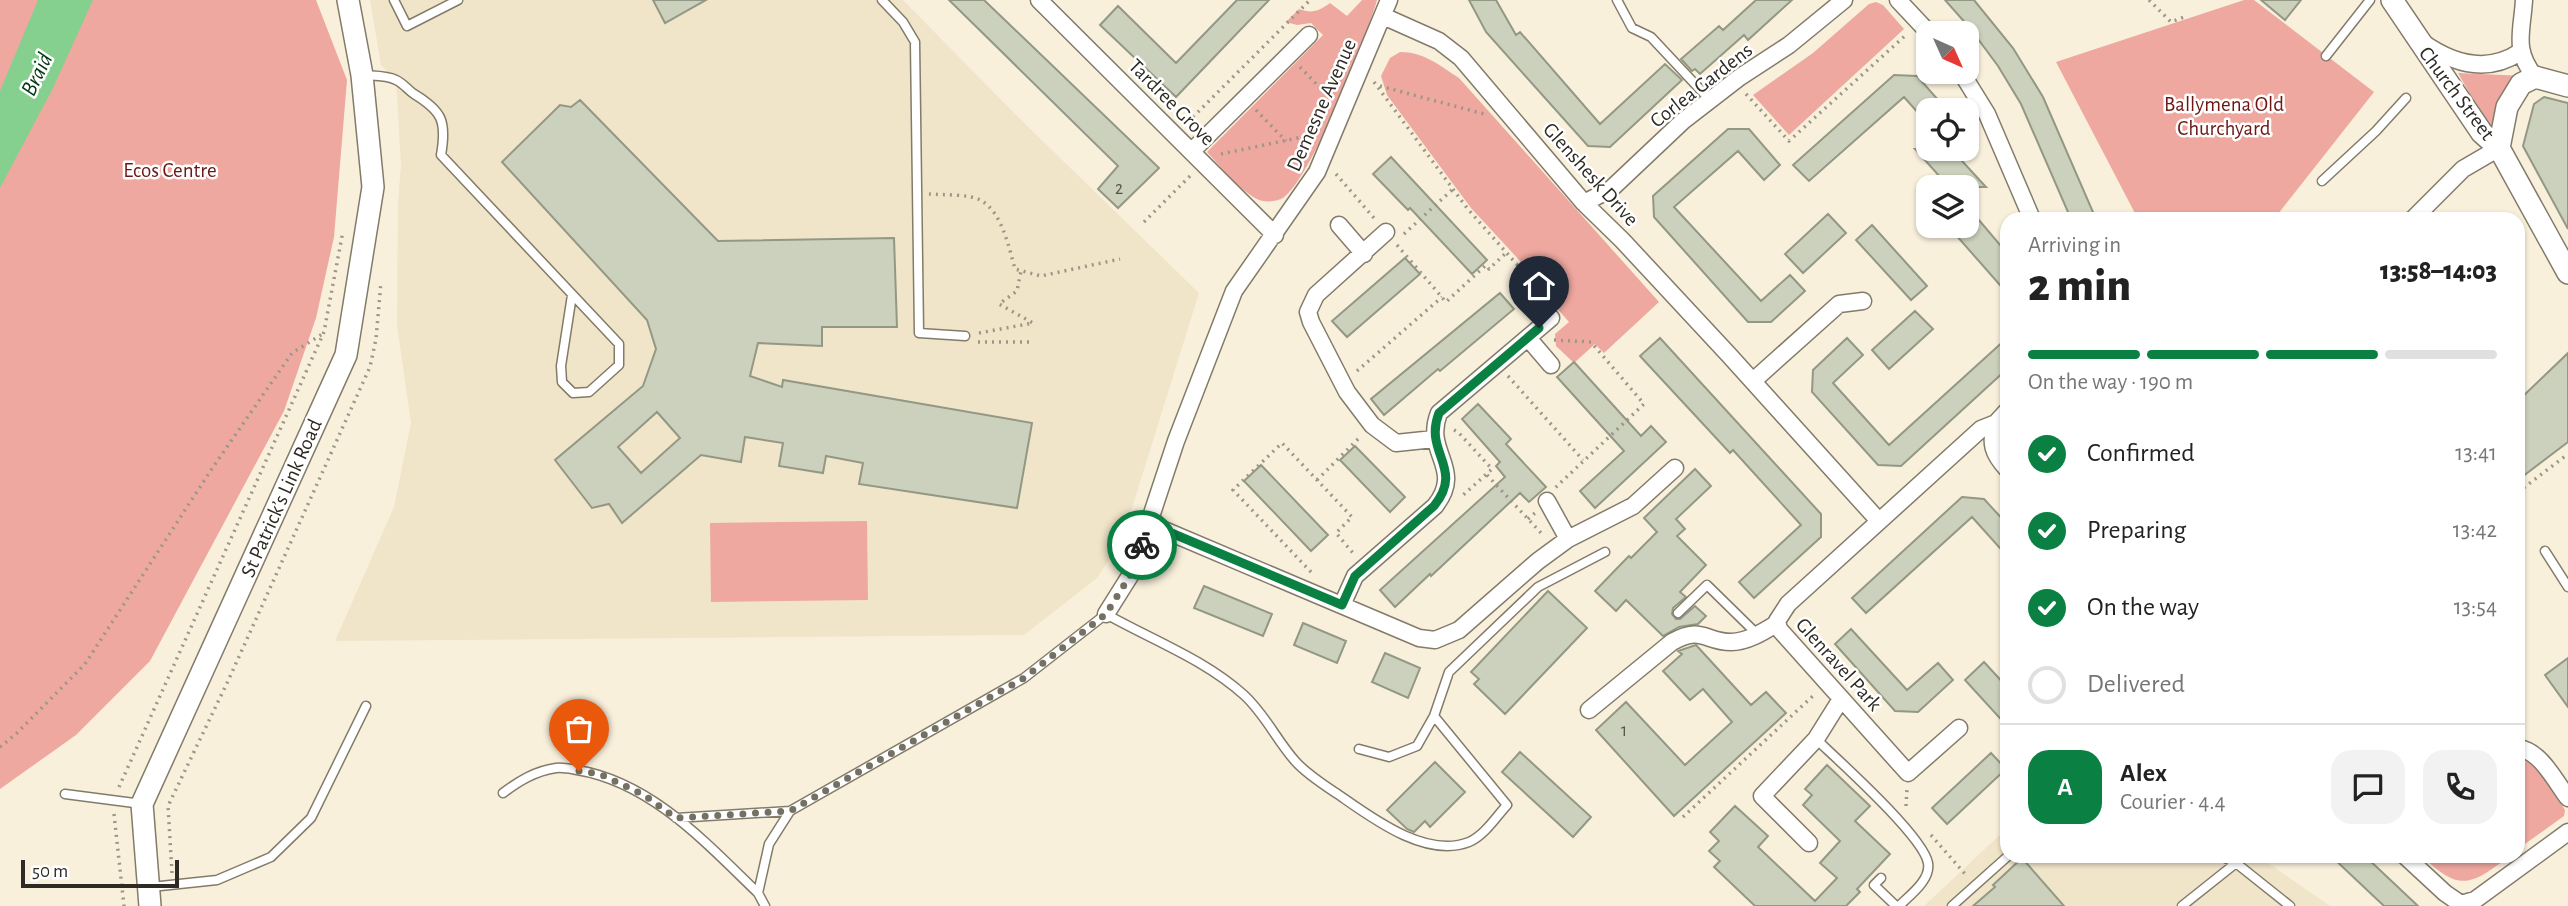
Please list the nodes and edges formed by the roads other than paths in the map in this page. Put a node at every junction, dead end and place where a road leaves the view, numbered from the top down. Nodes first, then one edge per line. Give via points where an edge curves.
1 (348, 0) edge
2 (394, 0) edge
3 (458, 0) edge
4 (882, 0) edge
5 (1039, 0) edge
6 (1389, 0) edge
7 (1617, 0) edge
8 (1844, 0) edge
9 (1898, 0) edge
10 (2370, 0) edge
11 (2392, 0) edge
12 (2525, 0) edge
13 (1383, 16) junction
14 (1918, 21) edge
15 (1280, 33) road end
16 (1308, 35) dead end
17 (2416, 38) junction
18 (1292, 52) junction
19 (2520, 52) junction
20 (2326, 56) dead end
21 (362, 75) junction
22 (2535, 77) junction
23 (1968, 84) edge
24 (2568, 86) edge
25 (2406, 98) dead end
26 (1710, 100) junction
27 (2499, 148) junction
28 (1198, 157) junction
29 (2322, 181) dead end
30 (1584, 203) junction
31 (2029, 212) edge
32 (2420, 212) edge
33 (1339, 225) dead end
34 (1387, 233) road end
35 (1275, 235) junction
36 (1364, 254) junction
37 (2568, 273) edge
38 (572, 295) junction
39 (1863, 301) dead end
40 (1551, 318) road end
41 (965, 336) road end
42 (1528, 338) junction
43 (1551, 365) dead end
44 (1753, 381) junction
45 (2000, 418) edge
46 (2000, 421) edge
47 (1435, 431) junction
48 (1993, 451) junction
49 (1955, 452) junction
50 (2000, 460) edge
51 (1675, 468) dead end
52 (1547, 501) road end
53 (1878, 520) junction
54 (1150, 524) junction
55 (1562, 544) junction
56 (2544, 551) dead end
57 (1605, 552) dead end
58 (2568, 587) edge
59 (1342, 605) junction
60 (1678, 613) dead end
61 (1106, 614) junction
62 (1776, 624) junction
63 (1758, 635) junction
64 (1841, 699) junction
65 (366, 706) dead end
66 (1589, 710) dead end
67 (1434, 716) junction
68 (1959, 728) dead end
69 (1816, 739) junction
70 (1359, 749) dead end
71 (2525, 750) edge
72 (503, 793) dead end
73 (65, 794) dead end
74 (2568, 798) edge
75 (142, 804) junction
76 (790, 811) junction
77 (676, 818) junction
78 (2568, 832) edge
79 (1809, 843) dead end
80 (2000, 863) edge
81 (2236, 863) joint
82 (2413, 863) edge
83 (1881, 878) dead end
84 (758, 893) junction
85 (149, 897) edge
86 (2460, 905) edge
87 (765, 906) edge
88 (1898, 906) edge
89 (1952, 906) edge
90 (2182, 906) edge
91 (2290, 906) edge

1 - 21 street, St Patrick’s Link Road
2 - 3 lane via 407,26
4 - 41 lane via 915,42 919,333
5 - 28 street, Tardree Grove
6 - 13 street, Demesne Avenue
7 - 26 lane via 1632,28 1651,37
8 - 26 street, Corlea Gardens
9 - 14 street
10 - 20 lane
11 - 17 street, Church Street
12 - 19 street
13 - 30 street, Glenshesk Drive via 1421,32 1461,58
13 - 35 street, Demesne Avenue via 1317,172
15 - 18 street
16 - 18 street, Demesne Avenue
17 - 19 street, Church Street via 2435,51 2480,66 2506,62
17 - 27 street, Church Street via 2482,132
18 - 28 street, Demesne Avenue via 1245,98
19 - 22 street
21 - 38 lane via 396,80 429,101 442,122 441,155
21 - 75 street, St Patrick’s Link Road via 373,187 346,355
22 - 24 street
22 - 27 street via 2521,84 2507,107
23 - 31 street via 1987,114
25 - 29 lane
26 - 30 street, Corlea Gardens via 1611,189
27 - 32 street via 2463,169
27 - 37 street, Church Street
28 - 35 street, Tardree Grove
30 - 44 street, Glenshesk Drive
33 - 36 street
34 - 36 street
35 - 54 street, Demesne Avenue via 1234,291 1176,441
36 - 47 street via 1316,295 1308,312 1311,322 1343,383 1373,425 1396,443
38 - 38 lane via 618,344 619,365 589,392 573,393 562,382
39 - 44 street via 1839,304
40 - 42 street
42 - 43 street
42 - 47 street via 1439,413
44 - 53 street, Glenshesk Drive
45 - 49 street, Glenravel Park
46 - 48 street via 1991,437
47 - 59 street via 1448,474 1444,494 1355,576
48 - 49 street
48 - 50 street
49 - 53 street, Glenravel Park
51 - 55 street via 1633,506
52 - 55 street
53 - 62 street, Glenravel Park via 1788,604
54 - 59 street
54 - 61 street, Demesne Avenue via 1133,571
55 - 59 street via 1443,639 1419,638
56 - 58 lane
57 - 67 lane via 1538,587 1469,653 1450,672
60 - 63 lane via 1707,585
61 - 67 lane via 1192,658 1230,684 1257,709 1296,762 1394,832 1428,842 1461,844 1478,837 1507,805
61 - 76 lane via 1024,678
62 - 63 street
62 - 64 street, Glenravel Park
63 - 66 street via 1731,642 1702,634 1684,635
64 - 68 street, Glenravel Park via 1909,773
64 - 69 street
65 - 85 lane via 311,818 271,858 217,880 173,885
67 - 70 lane via 1417,746 1388,757
69 - 79 street via 1762,796
69 - 88 lane via 1922,848 1929,864 1925,878
71 - 74 street via 2537,757
72 - 77 lane via 524,777 558,767 600,774 644,795
73 - 75 lane
75 - 85 street, St Patrick’s Link Road
76 - 77 lane
76 - 84 lane via 769,844
77 - 84 lane
78 - 86 street via 2475,900
80 - 89 lane
81 - 90 lane
81 - 91 lane
82 - 86 street
83 - 88 lane via 1874,885
84 - 87 lane

